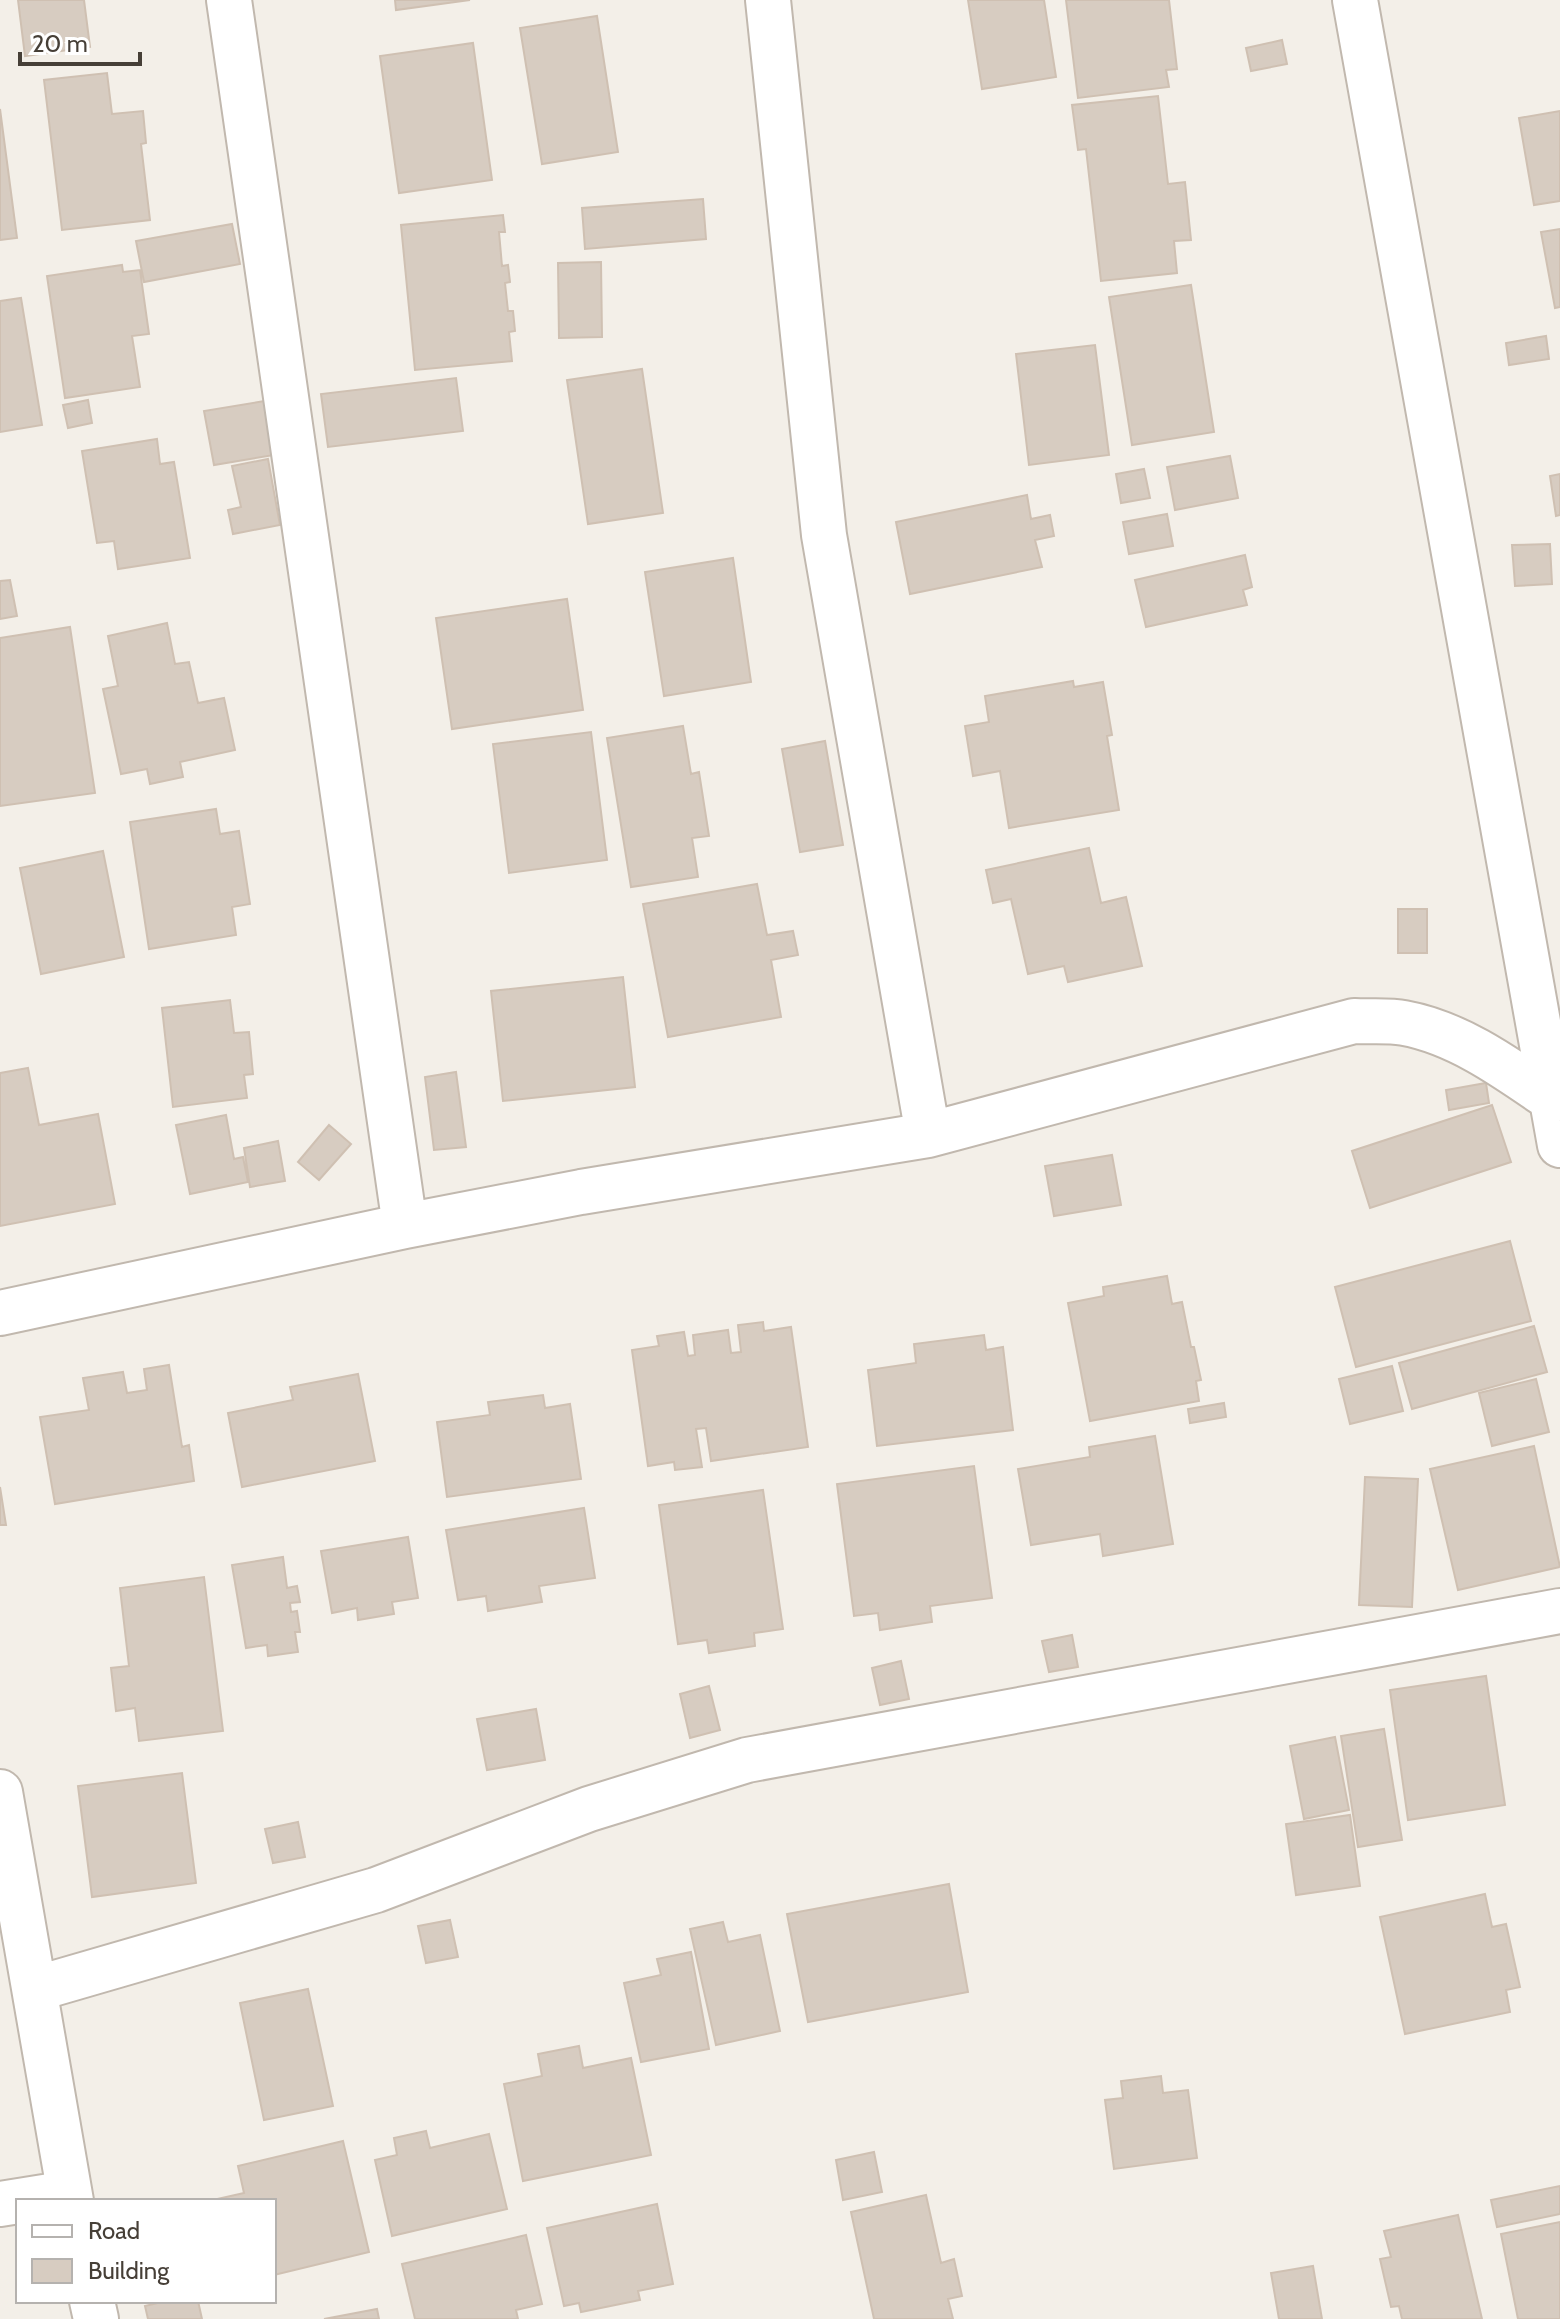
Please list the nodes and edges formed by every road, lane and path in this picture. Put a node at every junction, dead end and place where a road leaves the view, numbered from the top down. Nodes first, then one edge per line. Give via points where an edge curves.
1 (229, 0) edge
2 (768, 0) edge
3 (1355, 0) edge
4 (1553, 1100) junction
5 (928, 1135) junction
6 (1560, 1145) edge
7 (405, 1226) junction
8 (0, 1313) edge
9 (1560, 1611) edge
10 (0, 1792) edge
11 (35, 1989) junction
12 (70, 2197) edge
13 (50, 2199) edge

1 - 7 street
2 - 5 street via 824,535
3 - 4 street
4 - 5 street via 1451,1038 1403,1023 1354,1021
4 - 6 street
5 - 7 street
7 - 8 street
9 - 11 street via 747,1760 589,1809 376,1890
10 - 11 street
11 - 12 street
12 - 13 street

